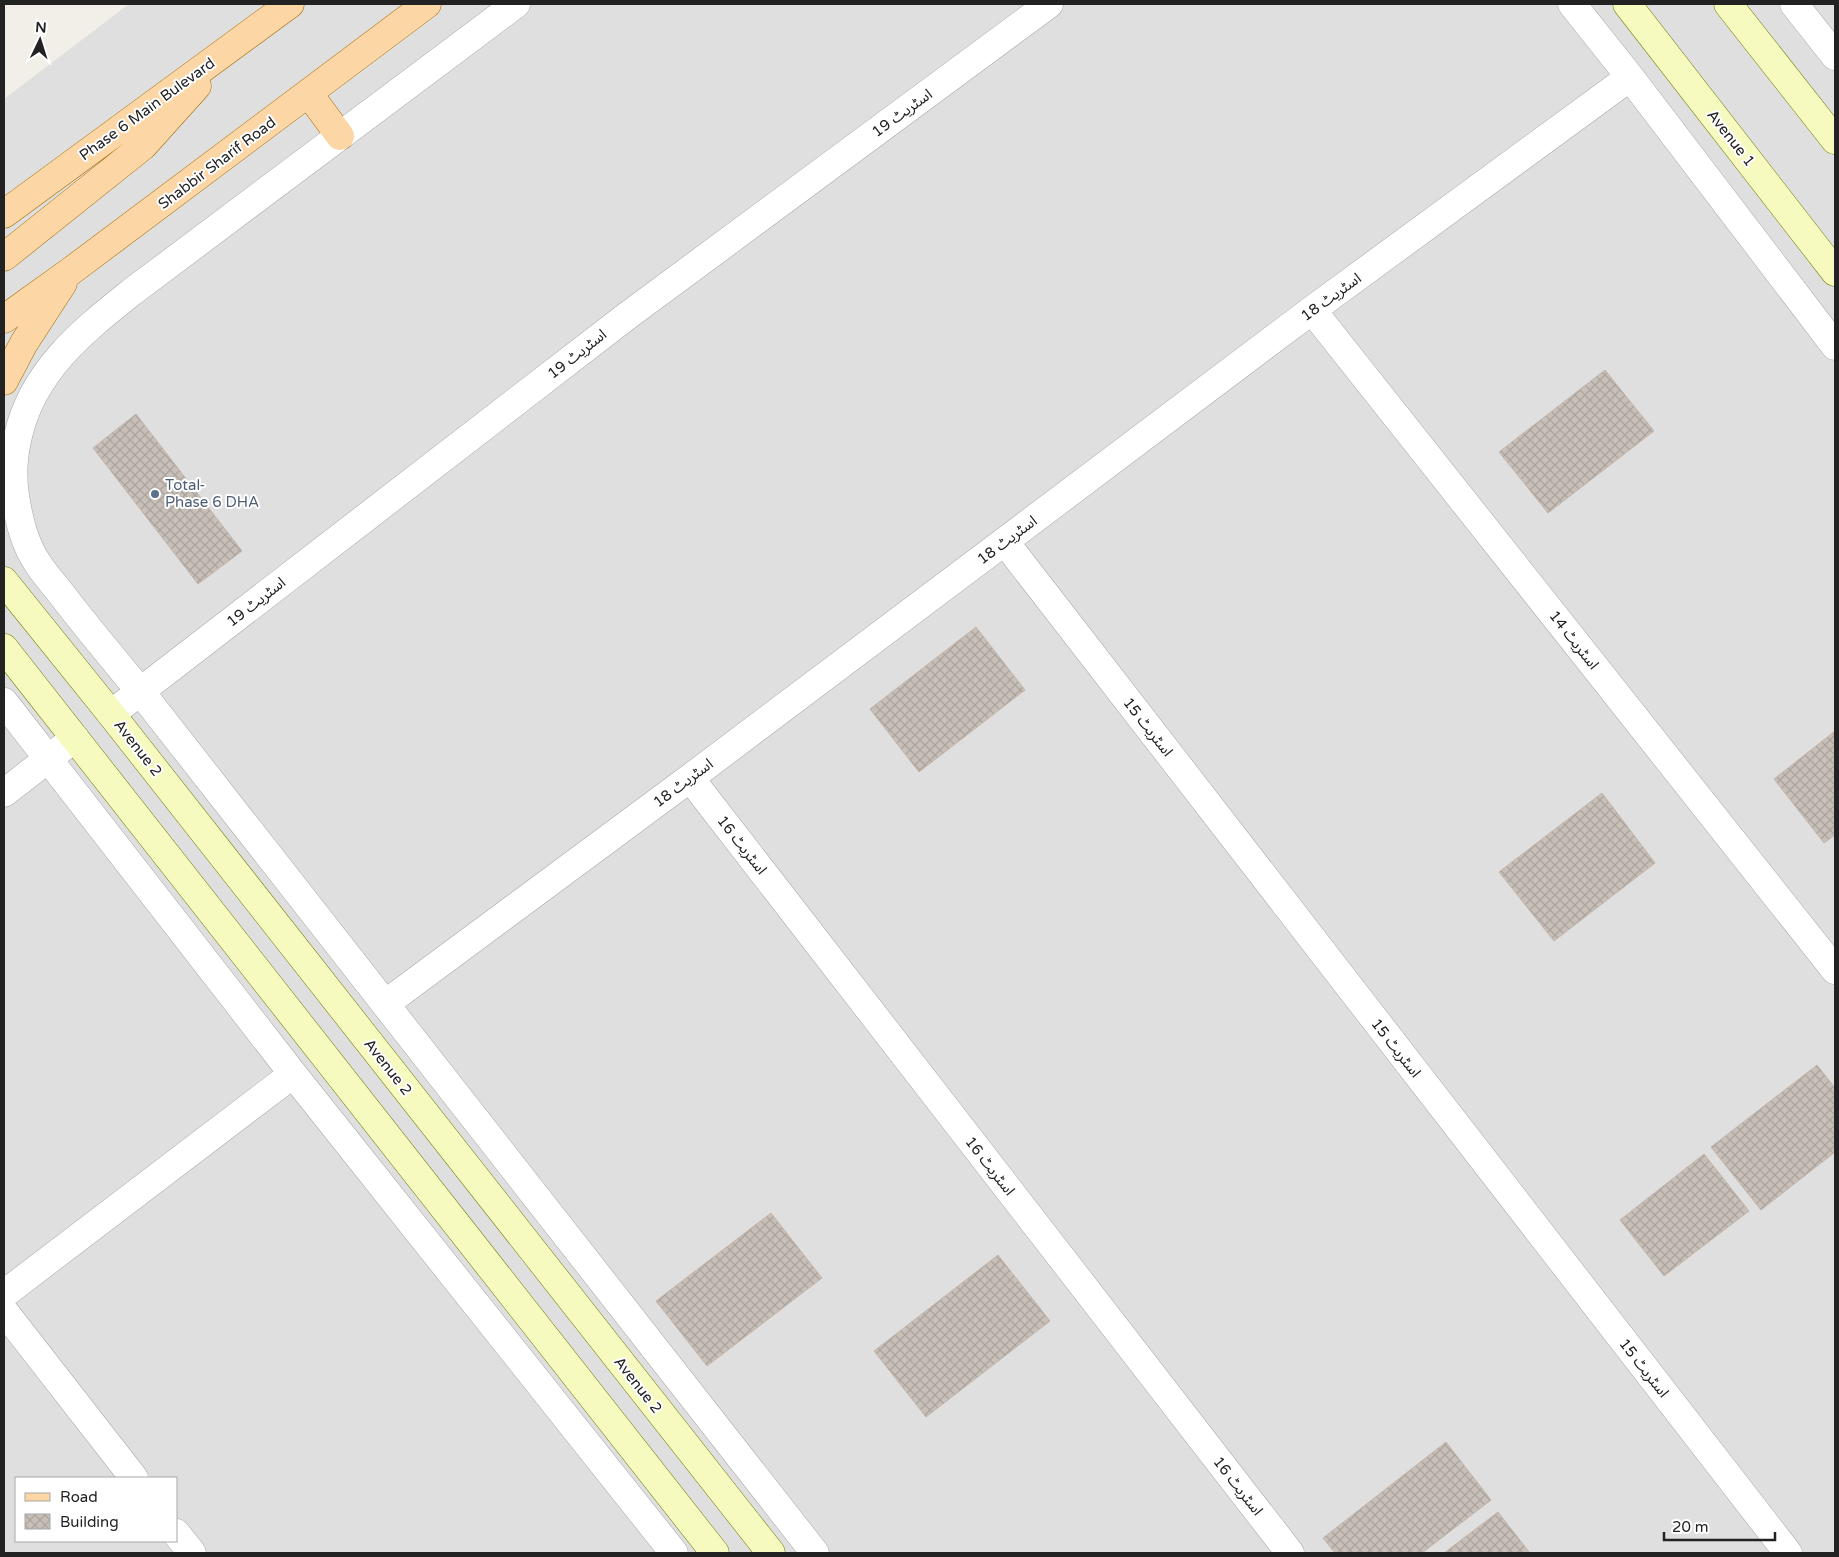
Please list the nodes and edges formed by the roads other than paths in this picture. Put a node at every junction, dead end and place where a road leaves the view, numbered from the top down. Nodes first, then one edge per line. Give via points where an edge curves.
1 (290, 4) edge
2 (427, 4) edge
3 (516, 4) edge
4 (1049, 4) edge
5 (1572, 4) edge
6 (1627, 4) edge
7 (1728, 4) edge
8 (1794, 4) edge
9 (237, 43) junction
10 (1835, 56) edge
11 (1630, 77) junction
12 (309, 94) junction
13 (340, 136) junction
14 (1835, 140) edge
15 (4, 214) edge
16 (4, 256) edge
17 (71, 271) junction
18 (1835, 272) edge
19 (1312, 310) junction
20 (4, 318) edge
21 (1835, 346) edge
22 (4, 381) edge
23 (1005, 542) junction
24 (4, 581) edge
25 (4, 648) edge
26 (140, 691) junction
27 (4, 702) edge
28 (111, 714) junction
29 (75, 738) junction
30 (48, 760) junction
31 (690, 778) junction
32 (4, 793) edge
33 (1835, 970) edge
34 (385, 1004) junction
35 (293, 1074) junction
36 (4, 1294) edge
37 (4, 1311) edge
38 (133, 1477) edge
39 (178, 1536) edge
40 (192, 1553) edge
41 (674, 1553) edge
42 (715, 1553) edge
43 (771, 1553) edge
44 (815, 1553) edge
45 (1290, 1553) edge
46 (1788, 1553) edge

1 - 9 main road, Phase 6 Main Bulevard
2 - 12 main road, Shabbir Sharif Road
3 - 13 street
4 - 26 street, اسٹریٹ 19 via 627,316
5 - 11 street
6 - 18 main road, Avenue 1
7 - 14 main road
8 - 10 street
9 - 15 main road, Phase 6 Main Bulevard
9 - 16 main road via 143,146
11 - 19 street, اسٹریٹ 18
11 - 21 street
12 - 13 main road
12 - 17 main road, Shabbir Sharif Road
13 - 26 street via 133,291 77,337 34,391 22,418 14,453 13,483 22,533 38,564
17 - 20 main road, Shabbir Sharif Road
17 - 22 main road via 24,343
19 - 23 street, اسٹریٹ 18
19 - 33 street, اسٹریٹ 14
23 - 31 street, اسٹریٹ 18
23 - 46 street, اسٹریٹ 15
24 - 28 main road, Avenue 2
25 - 29 main road
26 - 28 street, اسٹریٹ 19
26 - 34 street
27 - 30 street
28 - 43 main road, Avenue 2
29 - 30 street
29 - 42 main road
30 - 32 street
30 - 35 street
31 - 34 street, اسٹریٹ 18
31 - 45 street, اسٹریٹ 16
34 - 44 street
35 - 36 street
35 - 41 street
37 - 38 street
39 - 40 street

